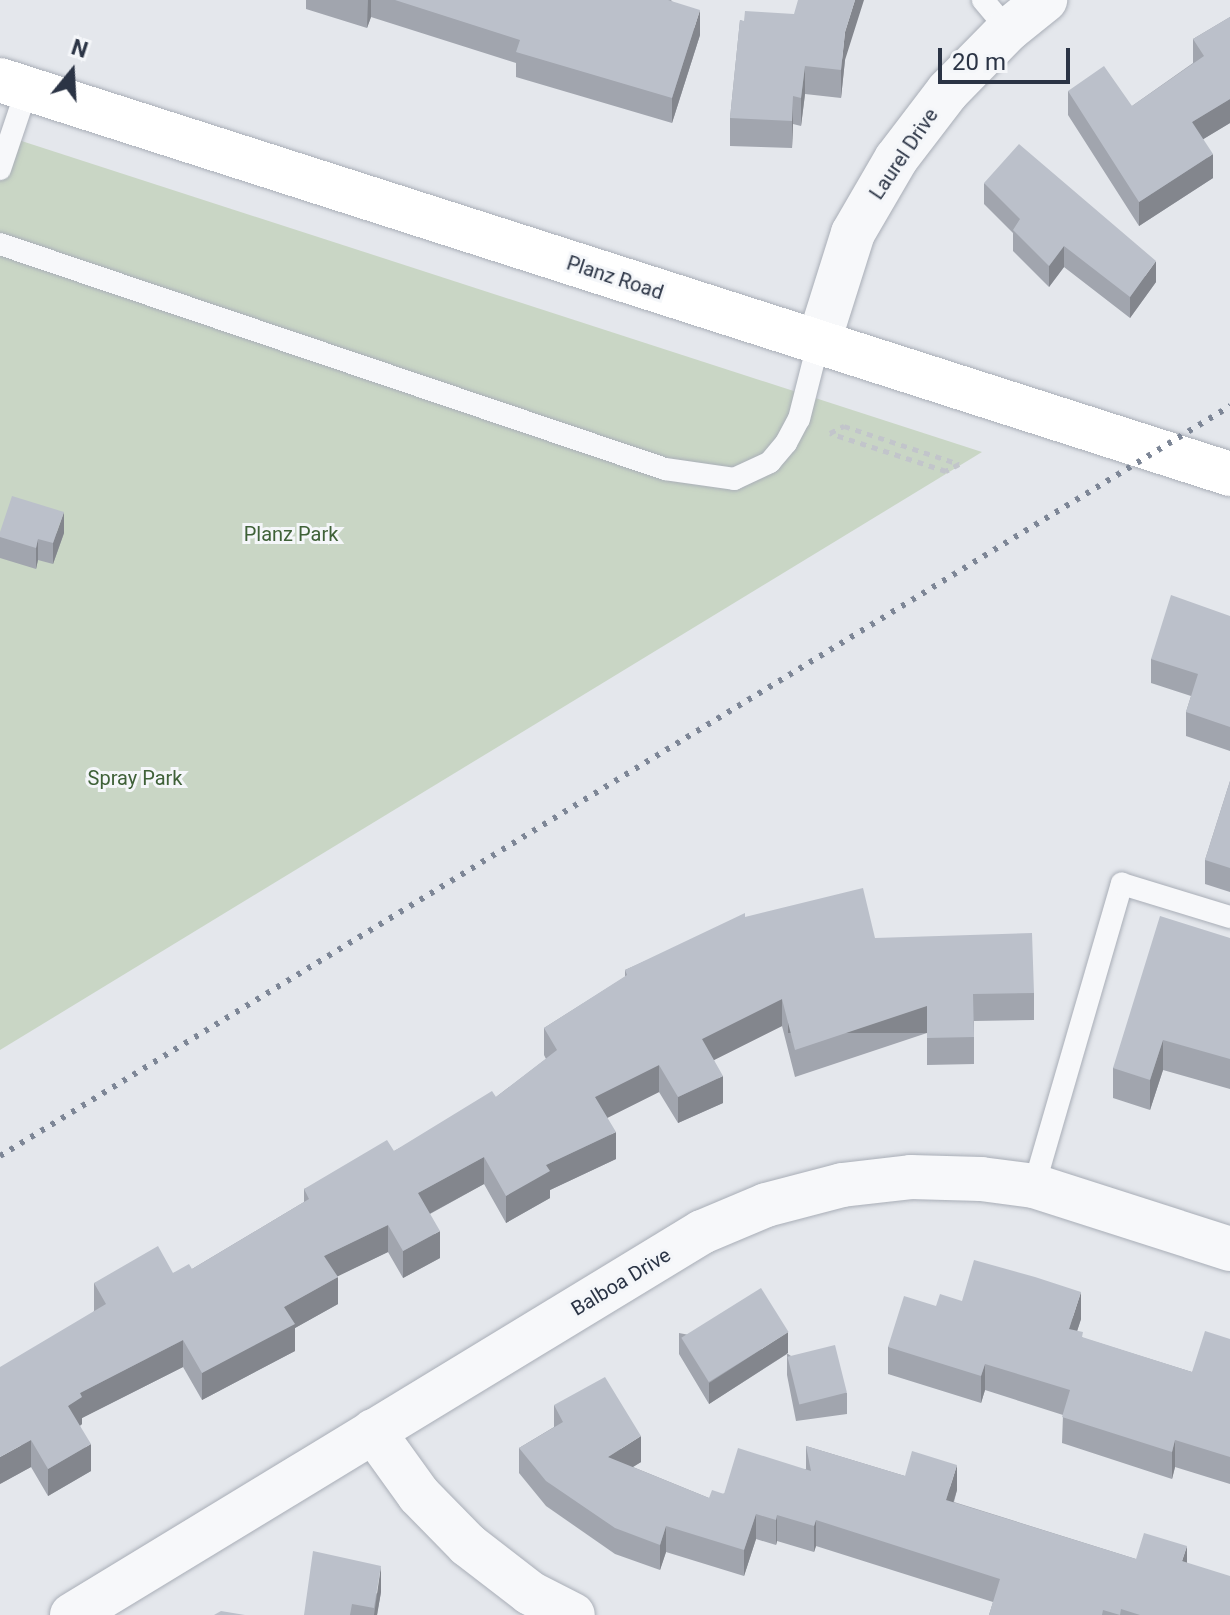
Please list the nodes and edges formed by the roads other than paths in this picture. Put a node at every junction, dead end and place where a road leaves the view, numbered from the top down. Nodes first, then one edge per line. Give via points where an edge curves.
1 (1045, 0) edge
2 (996, 15) edge
3 (13, 85) edge
4 (0, 169) edge
5 (0, 244) edge
6 (818, 344) junction
7 (1230, 474) edge
8 (1230, 917) edge
9 (1034, 1186) junction
10 (1230, 1249) edge
11 (373, 1431) junction
12 (72, 1615) edge
13 (573, 1615) edge

1 - 2 street, Laurel Drive
2 - 6 street, Laurel Drive via 896,159 853,233
3 - 4 lane
3 - 6 street, Planz Road
5 - 6 lane via 665,469 734,479 770,462 786,443 799,419
6 - 7 street, Planz Road
8 - 9 lane via 1122,884
9 - 10 street, Balboa Drive
9 - 11 street, Balboa Drive via 911,1177 842,1185 766,1205 702,1232
11 - 12 street, Balboa Drive
11 - 13 street via 419,1495 468,1545 530,1593

